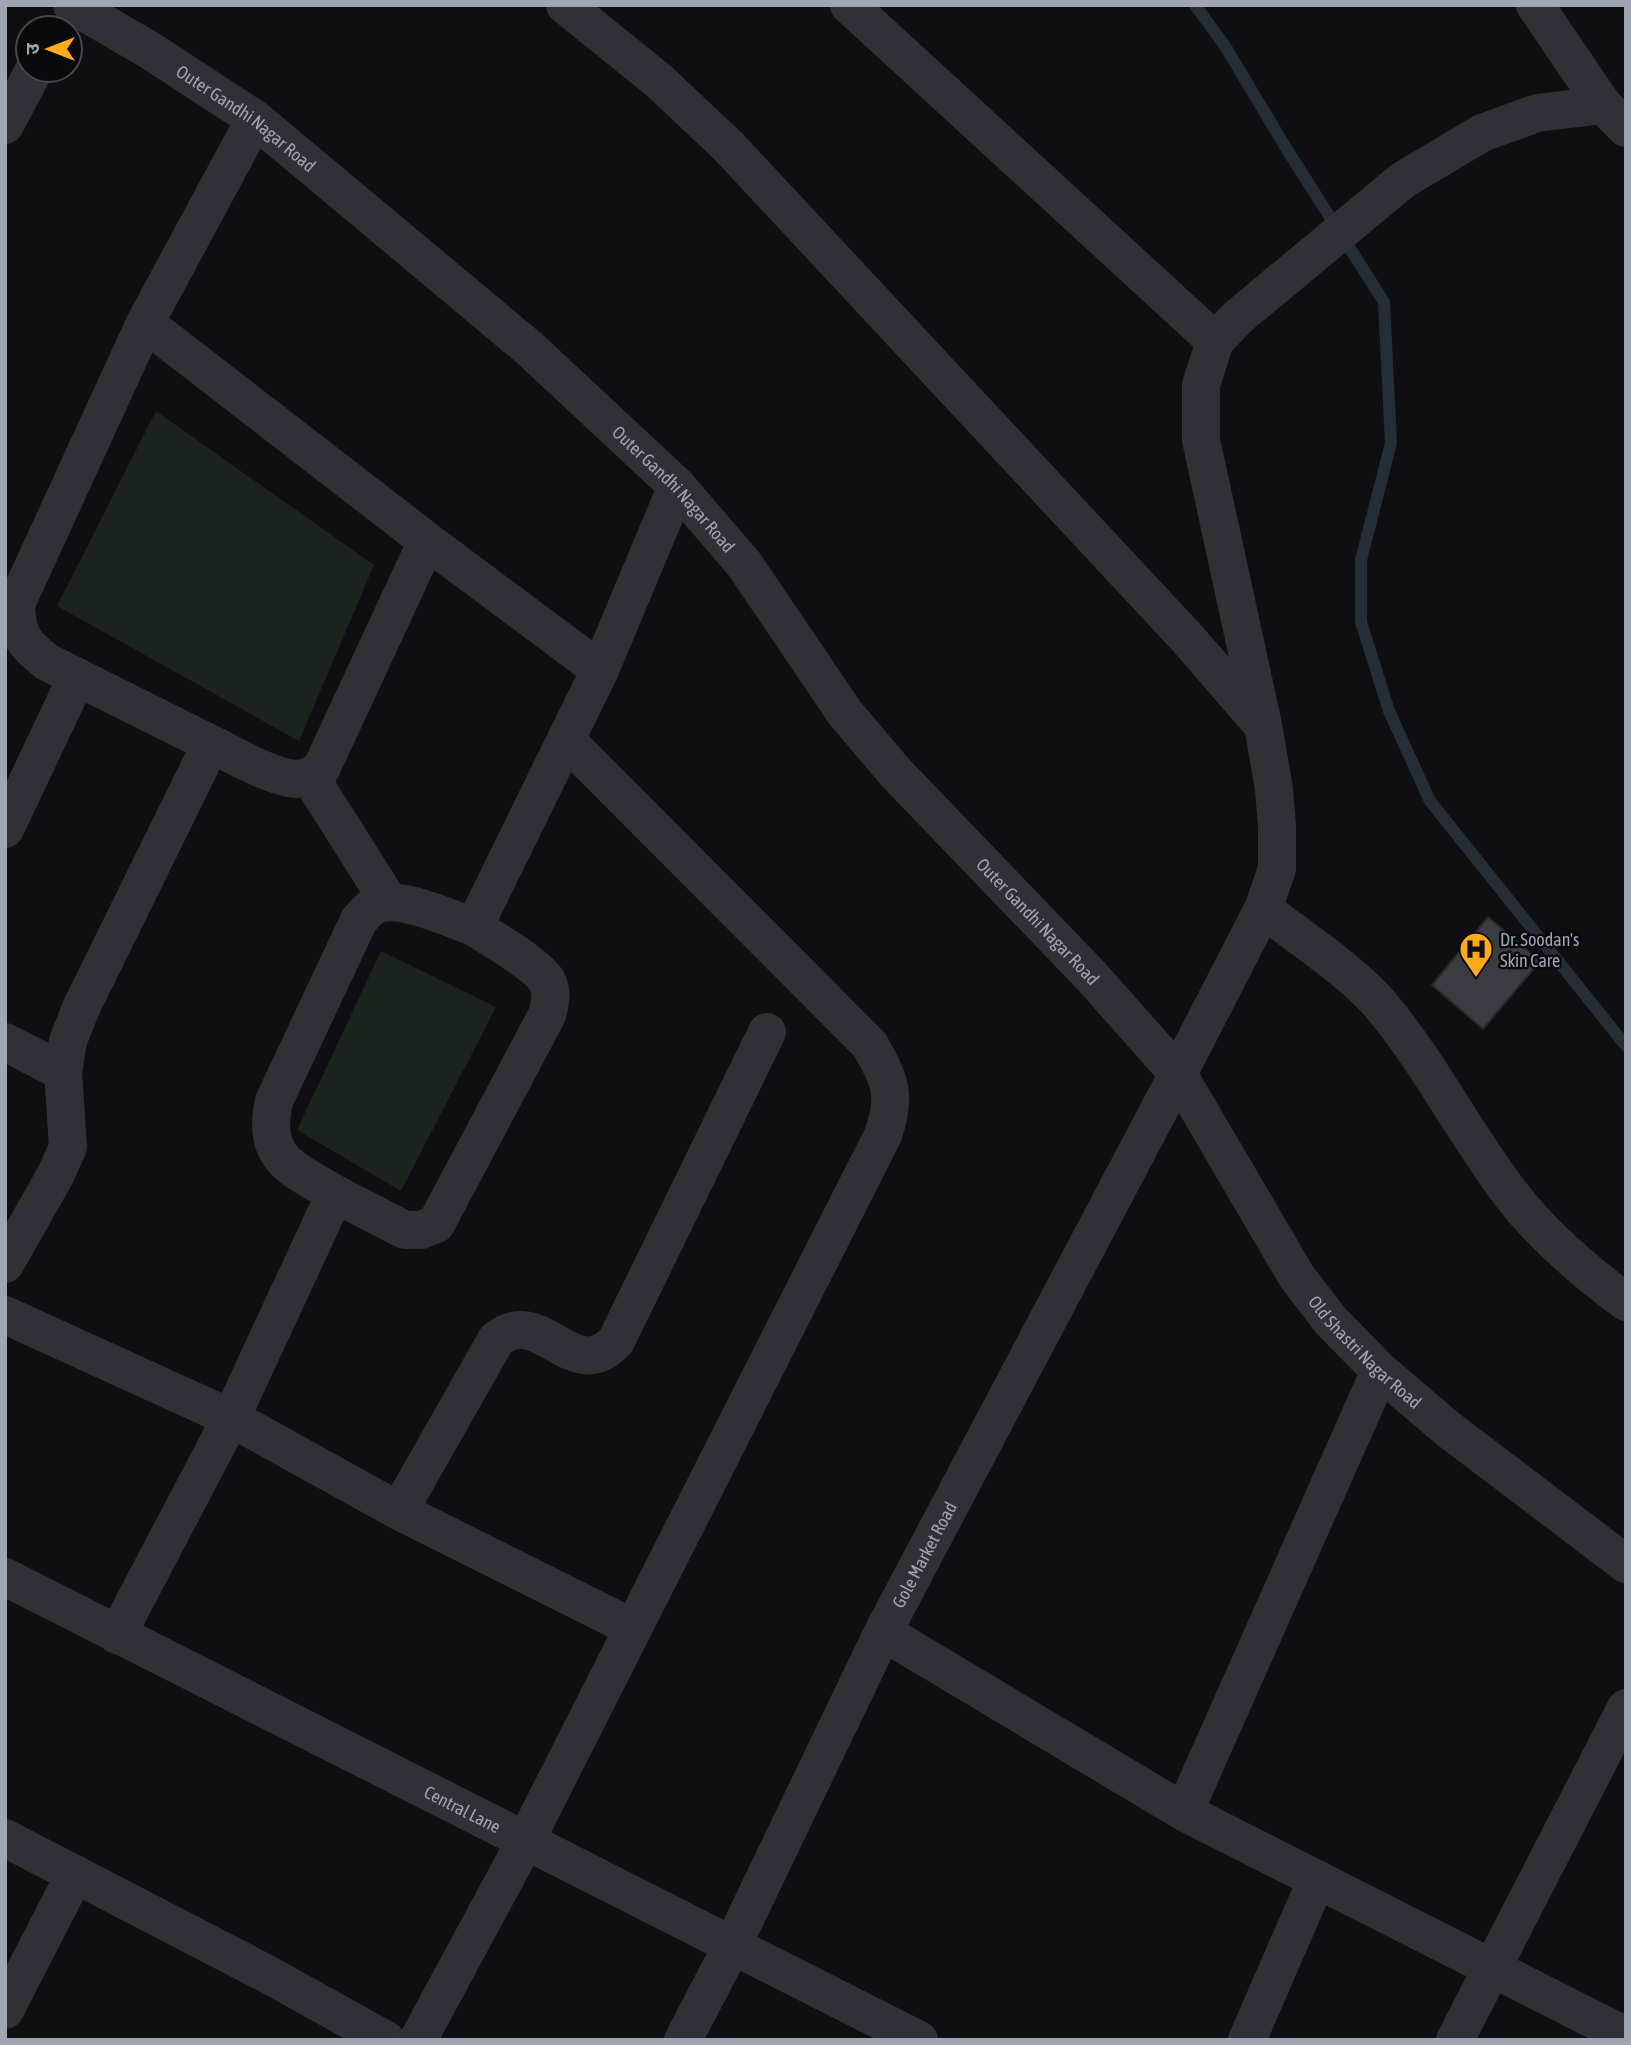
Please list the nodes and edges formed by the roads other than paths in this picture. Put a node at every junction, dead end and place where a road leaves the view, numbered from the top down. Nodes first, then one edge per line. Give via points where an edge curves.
1 (70, 5) edge
2 (565, 5) edge
3 (849, 5) edge
4 (1535, 5) edge
5 (26, 84) edge
6 (1614, 116) edge
7 (254, 119) junction
8 (5, 124) edge
9 (145, 323) junction
10 (1216, 341) junction
11 (677, 486) junction
12 (427, 541) junction
13 (600, 670) junction
14 (77, 677) junction
15 (1263, 725) junction
16 (566, 740) junction
17 (211, 744) junction
18 (310, 777) junction
19 (5, 829) edge
20 (389, 902) junction
21 (1263, 909) junction
22 (474, 927) junction
23 (767, 1032) dead end
24 (5, 1042) edge
25 (63, 1072) junction
26 (1178, 1074) junction
27 (335, 1194) junction
28 (16, 1215) edge
29 (5, 1264) edge
30 (1626, 1303) edge
31 (5, 1315) edge
32 (1380, 1371) junction
33 (231, 1418) junction
34 (399, 1511) junction
35 (1626, 1564) edge
36 (5, 1577) edge
37 (633, 1628) junction
38 (883, 1632) junction
39 (117, 1635) junction
40 (1626, 1708) edge
41 (1185, 1812) junction
42 (5, 1838) edge
43 (526, 1840) junction
44 (75, 1874) junction
45 (1317, 1879) junction
46 (733, 1944) junction
47 (1492, 1968) junction
48 (5, 2010) edge
49 (1626, 2036) edge
50 (386, 2040) edge
51 (418, 2040) edge
52 (684, 2040) edge
53 (919, 2040) edge
54 (1247, 2040) edge
55 (1455, 2040) edge

1 - 7 street, Outer Gandhi Nagar Road via 152,51
2 - 15 street via 659,81 728,146
3 - 10 street
4 - 6 street
5 - 8 street
6 - 10 street via 1537,113 1482,133 1403,180 1238,317
7 - 9 street
7 - 11 street, Outer Gandhi Nagar Road via 529,348
9 - 12 street
9 - 14 street via 16,604 17,626 26,646
10 - 15 street, Gole Market Road via 1201,385 1201,440
11 - 13 street
11 - 26 street, Outer Gandhi Nagar Road via 744,564 845,713 895,772 1092,977
12 - 13 street
12 - 18 street via 321,769
13 - 16 street
14 - 17 street
14 - 19 street
15 - 21 street, Gole Market Road via 1278,827 1277,869
16 - 22 street
16 - 37 street via 870,1045 886,1073 891,1094 883,1135
17 - 18 street via 271,772 294,779
17 - 25 street via 81,1008 68,1041
18 - 20 street
20 - 22 street
20 - 27 street via 372,906 359,920 274,1101 269,1122 274,1146 286,1164
21 - 26 street, Gole Market Road
21 - 30 street via 1376,1000 1513,1196 1548,1238
22 - 27 street via 535,968 547,982 551,998 535,1039 436,1224 405,1230
23 - 34 street via 616,1341 595,1356 580,1355 538,1334 506,1331 496,1340
24 - 25 street
25 - 28 street via 68,1147 56,1174
26 - 32 street, Old Shastri Nagar Road via 1297,1277 1331,1321
26 - 38 street, Gole Market Road
27 - 33 street
28 - 29 street
31 - 33 street
32 - 35 street, Old Shastri Nagar Road via 1448,1429
32 - 41 street
33 - 34 street
33 - 39 street
34 - 37 street
36 - 39 street, Central Lane
37 - 43 street
38 - 41 street
38 - 46 street, Gole Market Road
39 - 43 street, Central Lane
40 - 47 street
41 - 45 street
42 - 44 street
43 - 46 street, Central Lane
43 - 51 street
44 - 48 street
44 - 50 street
45 - 47 street
45 - 54 street
46 - 52 street, Gole Market Road
46 - 53 street, Central Lane
47 - 49 street
47 - 55 street

